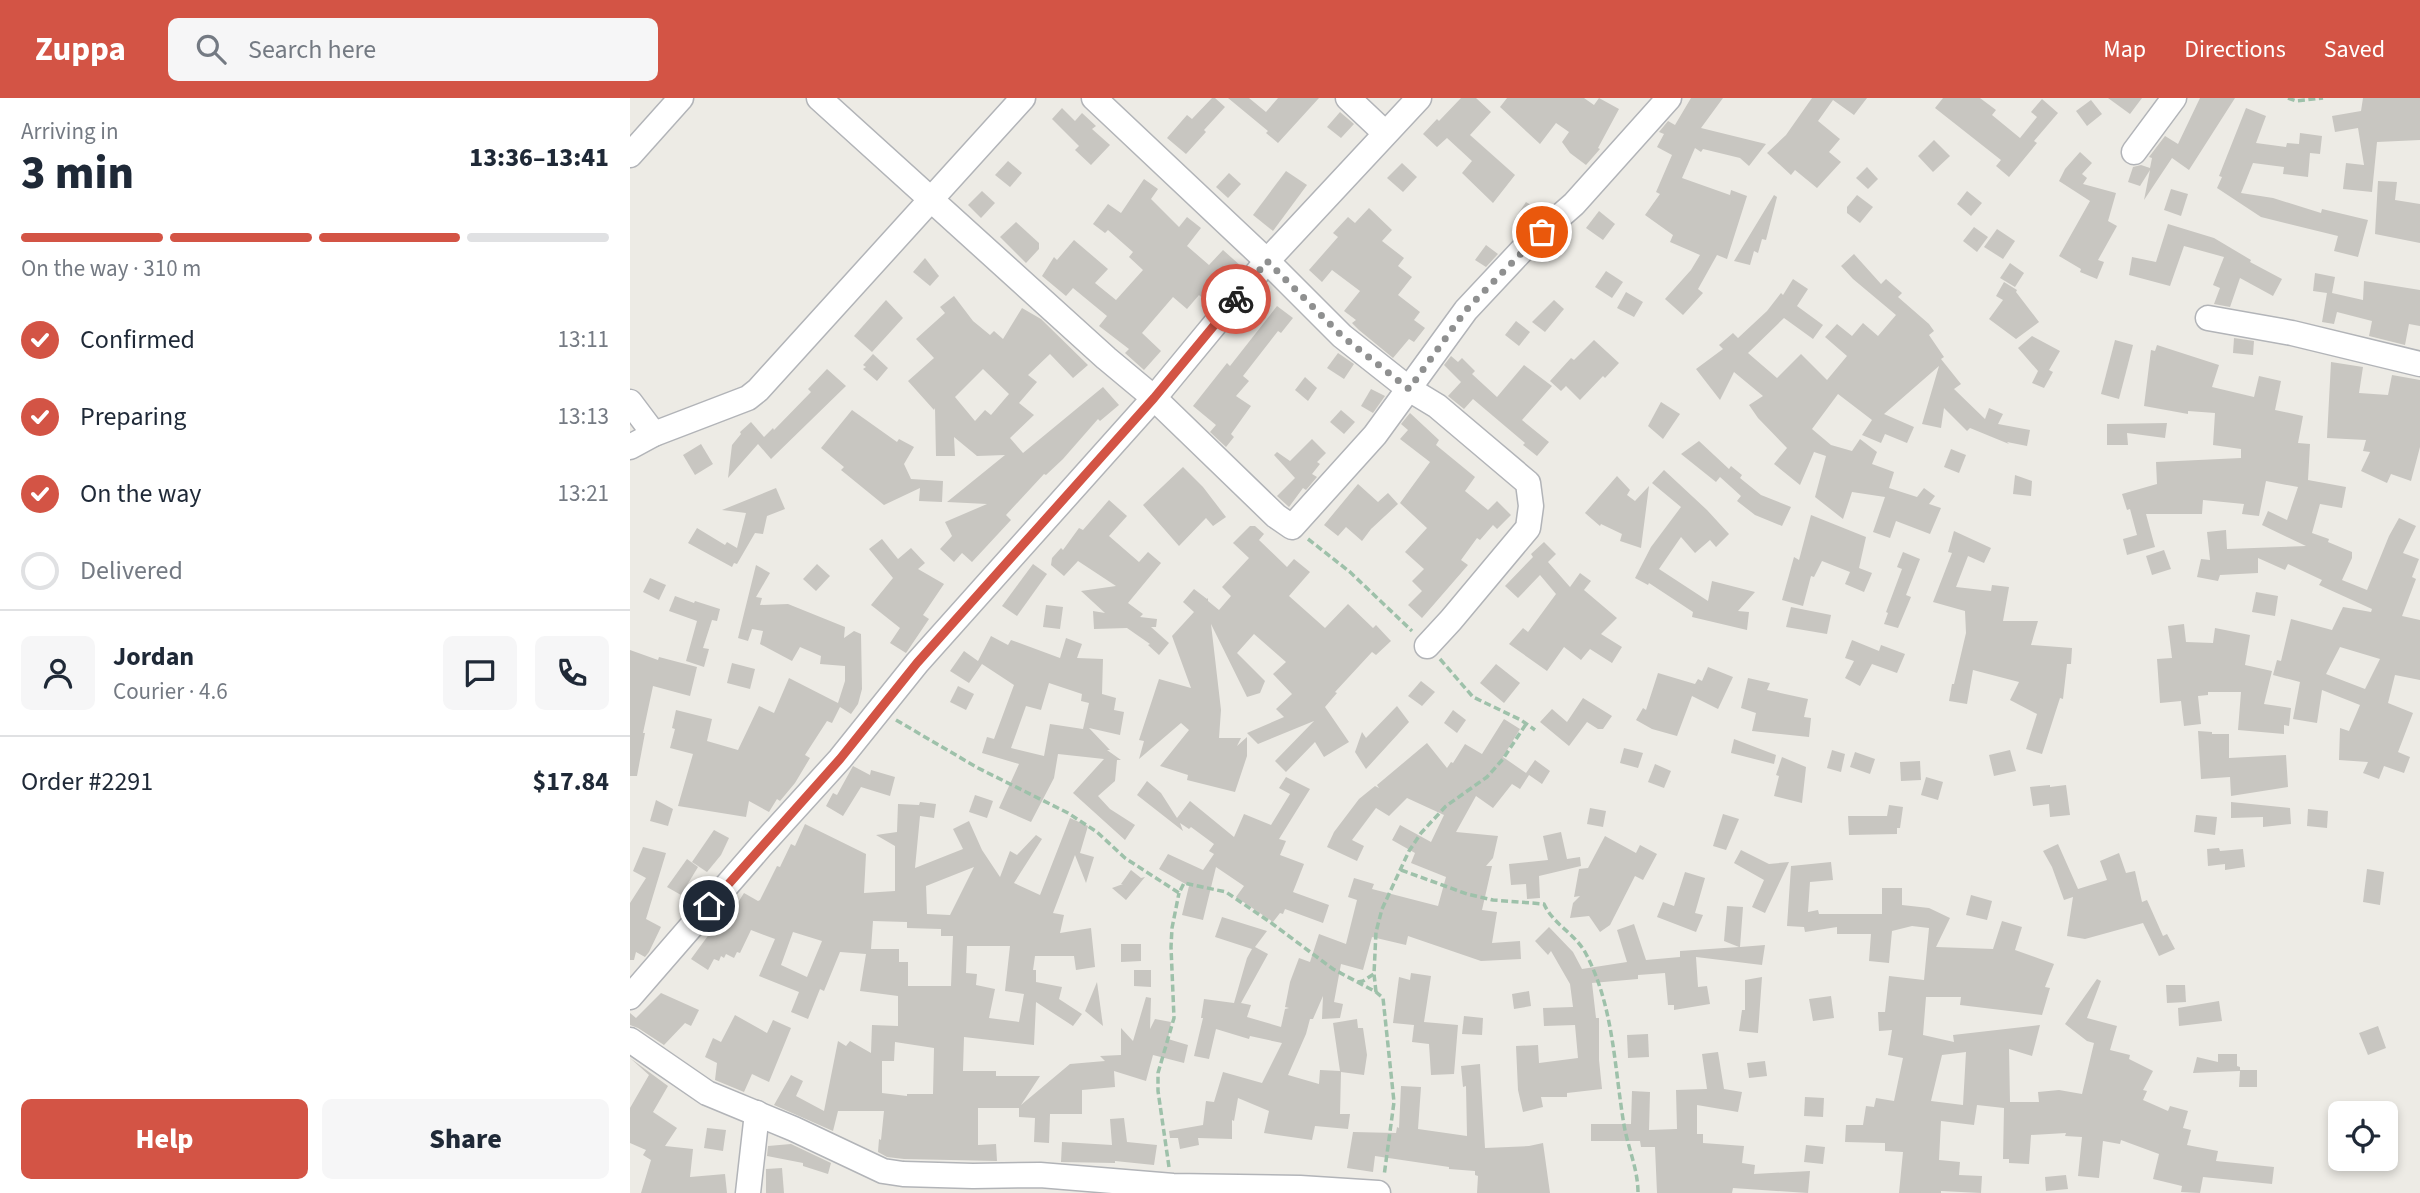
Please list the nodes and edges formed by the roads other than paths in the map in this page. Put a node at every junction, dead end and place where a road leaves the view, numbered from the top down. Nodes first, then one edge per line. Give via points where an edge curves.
1 (681, 98) edge
2 (819, 98) edge
3 (1023, 98) edge
4 (1094, 98) edge
5 (1348, 98) edge
6 (1419, 98) edge
7 (1669, 98) edge
8 (2174, 98) edge
9 (1385, 133) junction
10 (2134, 152) dead end
11 (630, 155) edge
12 (930, 200) junction
13 (1267, 261) junction
14 (2208, 318) dead end
15 (2420, 363) edge
16 (1409, 389) junction
17 (1154, 398) junction
18 (630, 402) edge
19 (654, 434) junction
20 (630, 447) edge
21 (1427, 646) dead end
22 (630, 998) edge
23 (630, 1040) edge
24 (757, 1113) junction
25 (1381, 1187) edge
26 (748, 1193) edge

1 - 11 street
2 - 12 street
3 - 12 street
4 - 13 street
5 - 9 street
6 - 9 street
7 - 16 street via 1574,204 1480,294
8 - 10 street
9 - 13 street
12 - 17 street
12 - 19 street via 758,390
13 - 16 street via 1342,336
13 - 17 street
14 - 15 street
16 - 17 street via 1375,435 1292,527
16 - 21 street via 1437,406 1528,483 1531,506 1528,528
17 - 22 street via 917,663 840,759
18 - 19 street
19 - 20 street
23 - 24 street via 707,1093
24 - 25 street via 883,1171 903,1174 1040,1175 1173,1186
24 - 26 street

